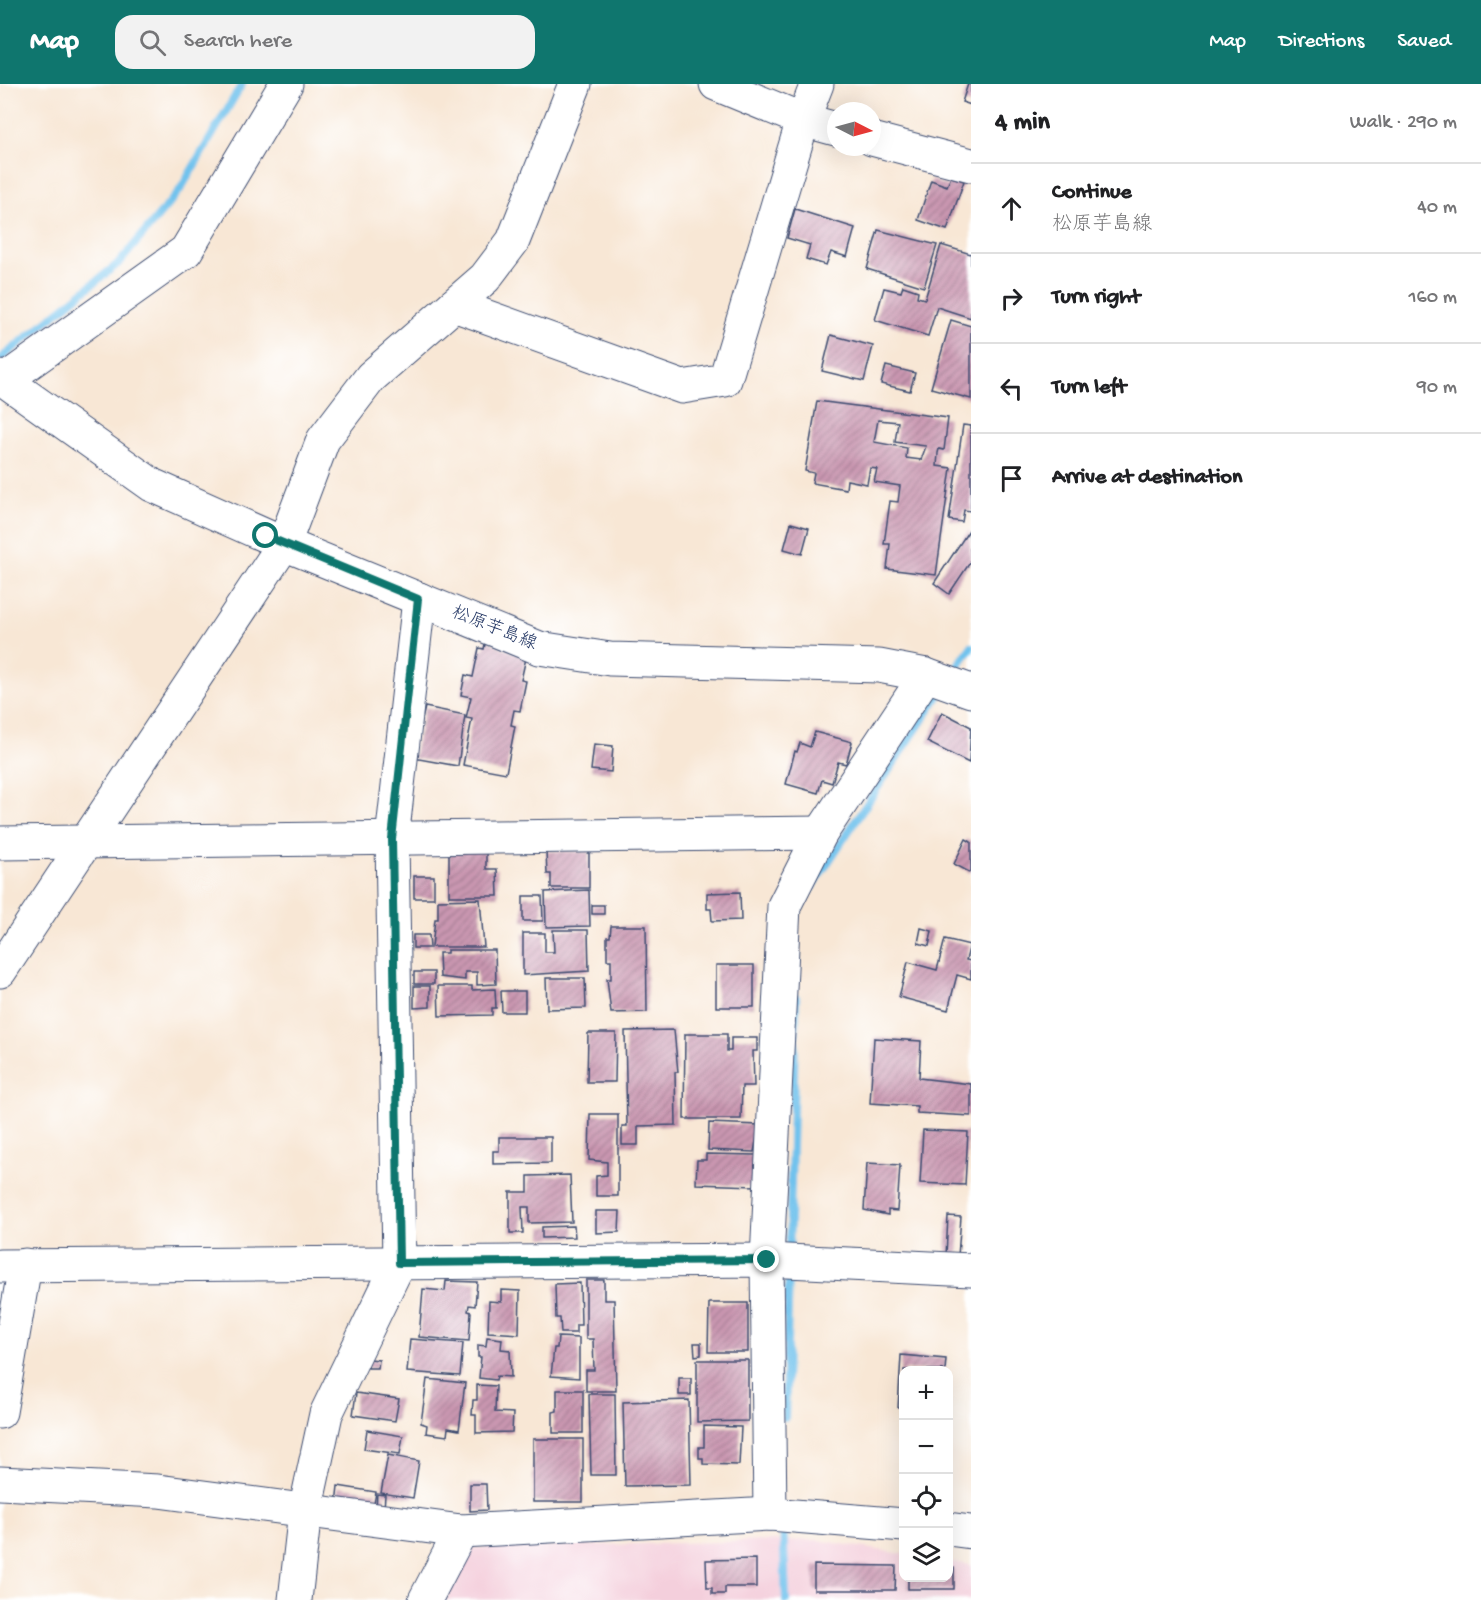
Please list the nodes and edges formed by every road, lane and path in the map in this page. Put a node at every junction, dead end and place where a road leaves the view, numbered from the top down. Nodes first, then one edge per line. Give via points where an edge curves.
1 (286, 84) edge
2 (575, 84) edge
3 (717, 84) edge
4 (817, 84) edge
5 (803, 120) junction
6 (827, 127) edge
7 (881, 141) edge
8 (971, 165) edge
9 (454, 305) junction
10 (3, 379) edge
11 (284, 544) junction
12 (418, 599) junction
13 (949, 683) edge
14 (821, 833) junction
15 (392, 839) junction
16 (88, 841) junction
17 (0, 843) edge
18 (0, 971) edge
19 (780, 1261) junction
20 (399, 1263) junction
21 (13, 1265) edge
22 (971, 1270) edge
23 (0, 1412) edge
24 (0, 1483) edge
25 (305, 1511) junction
26 (784, 1515) junction
27 (899, 1525) edge
28 (953, 1530) edge
29 (461, 1531) junction
30 (971, 1532) edge
31 (295, 1600) edge
32 (424, 1600) edge

1 - 10 street via 186,251
2 - 9 street via 513,241 485,278
3 - 5 street
4 - 5 street
5 - 6 street
5 - 9 street via 725,380 682,387
7 - 8 street
9 - 11 street via 371,377 322,440
10 - 11 street, 松原芋島線 via 152,485
11 - 12 street, 松原芋島線
11 - 16 street
12 - 13 street, 松原芋島線 via 540,648 610,659 879,666
12 - 15 street
13 - 14 street
14 - 15 street
14 - 19 street via 784,906
15 - 16 street
15 - 20 street
16 - 17 street
16 - 18 street
19 - 20 street
19 - 22 street
19 - 26 street
20 - 21 street
20 - 25 street via 326,1414
21 - 23 street
24 - 25 street via 158,1491
25 - 29 street
25 - 31 street
26 - 27 street
26 - 29 street
28 - 30 street
29 - 32 street

